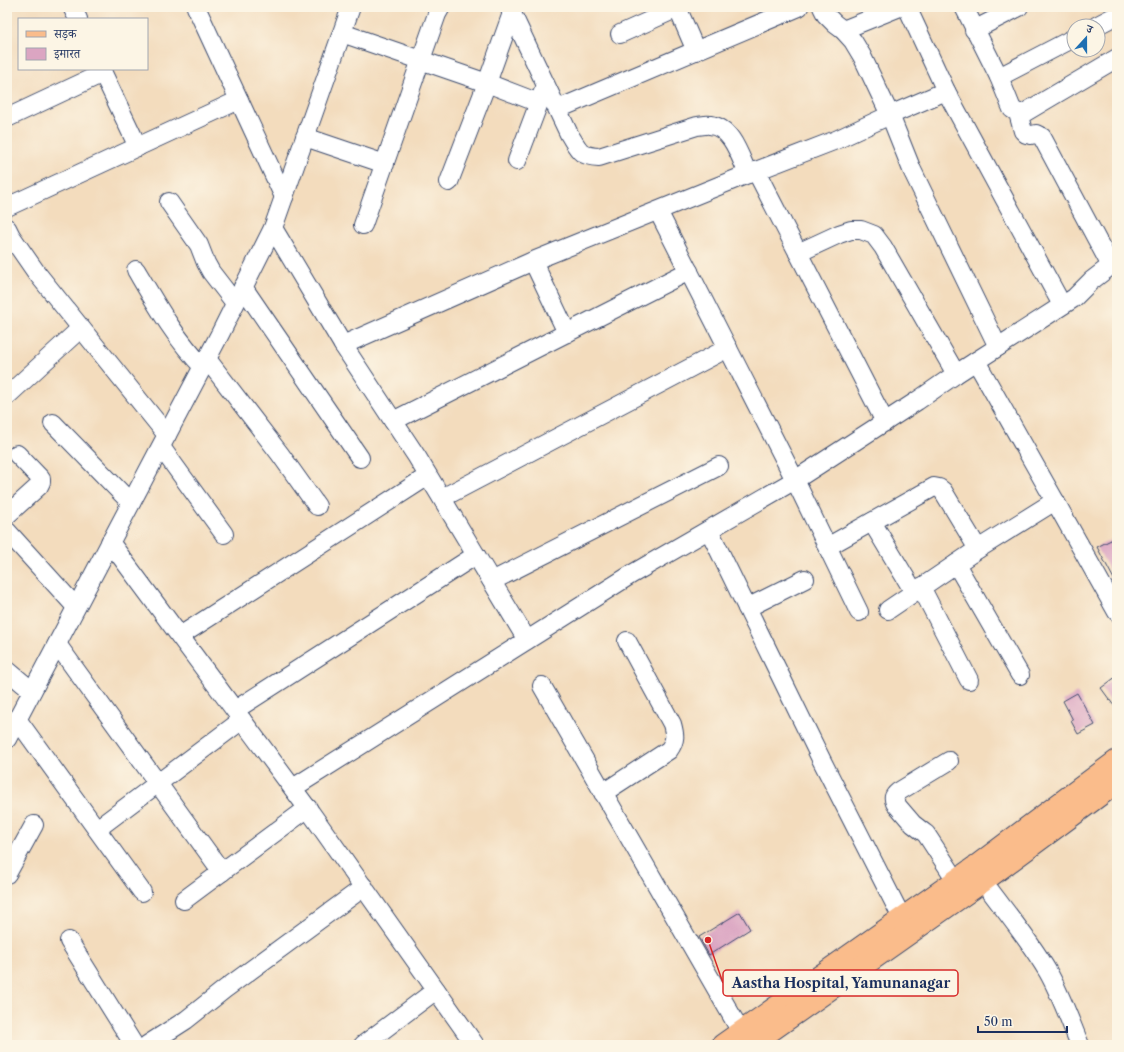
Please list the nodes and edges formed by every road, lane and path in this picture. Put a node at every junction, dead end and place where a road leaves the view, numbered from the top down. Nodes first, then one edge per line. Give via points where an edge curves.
1 (72, 7) edge
2 (196, 7) edge
3 (351, 7) edge
4 (441, 7) edge
5 (678, 7) edge
6 (799, 7) edge
7 (822, 7) edge
8 (900, 7) edge
9 (907, 7) edge
10 (964, 7) edge
11 (1019, 7) edge
12 (511, 10) edge
13 (1117, 15) edge
14 (78, 18) edge
15 (1106, 21) edge
16 (843, 30) junction
17 (974, 30) junction
18 (342, 34) junction
19 (620, 34) dead end
20 (1066, 42) edge
21 (696, 51) junction
22 (1117, 58) edge
23 (421, 61) junction
24 (102, 71) edge
25 (999, 78) junction
26 (487, 83) junction
27 (545, 83) junction
28 (946, 91) junction
29 (239, 100) junction
30 (539, 103) junction
31 (558, 109) junction
32 (1018, 113) junction
33 (890, 115) junction
34 (7, 118) edge
35 (305, 137) junction
36 (138, 146) junction
37 (517, 161) dead end
38 (385, 164) junction
39 (752, 173) junction
40 (449, 182) dead end
41 (284, 197) junction
42 (169, 202) dead end
43 (7, 207) edge
44 (658, 211) junction
45 (363, 225) dead end
46 (7, 228) edge
47 (273, 228) junction
48 (798, 253) junction
49 (533, 261) junction
50 (1114, 263) edge
51 (136, 270) dead end
52 (689, 271) junction
53 (243, 286) junction
54 (235, 303) junction
55 (1062, 305) junction
56 (81, 328) junction
57 (567, 333) junction
58 (343, 345) junction
59 (998, 346) junction
60 (728, 348) junction
61 (976, 361) junction
62 (205, 363) junction
63 (956, 374) junction
64 (10, 387) edge
65 (393, 421) junction
66 (884, 422) junction
67 (53, 423) dead end
68 (164, 441) junction
69 (17, 454) dead end
70 (360, 458) dead end
71 (719, 466) dead end
72 (428, 476) junction
73 (796, 480) junction
74 (442, 498) junction
75 (1055, 501) junction
76 (131, 503) junction
77 (318, 506) dead end
78 (7, 515) edge
79 (872, 522) junction
80 (709, 530) junction
81 (7, 531) edge
82 (224, 534) dead end
83 (110, 542) junction
84 (827, 547) junction
85 (978, 549) junction
86 (476, 555) junction
87 (956, 564) junction
88 (805, 579) dead end
89 (492, 581) junction
90 (918, 590) junction
91 (76, 608) junction
92 (747, 608) junction
93 (888, 610) dead end
94 (859, 612) dead end
95 (1117, 612) edge
96 (180, 636) junction
97 (527, 640) junction
98 (627, 641) dead end
99 (57, 644) junction
100 (7, 670) edge
101 (1020, 675) dead end
102 (969, 680) dead end
103 (542, 686) dead end
104 (32, 691) junction
105 (239, 715) junction
106 (17, 719) junction
107 (7, 739) edge
108 (1117, 760) edge
109 (949, 761) dead end
110 (1117, 782) edge
111 (158, 783) junction
112 (293, 788) junction
113 (603, 793) junction
114 (308, 808) junction
115 (34, 825) dead end
116 (97, 829) junction
117 (13, 849) edge
118 (222, 872) junction
119 (7, 874) edge
120 (979, 874) junction
121 (956, 880) junction
122 (364, 887) junction
123 (142, 892) dead end
124 (184, 900) dead end
125 (902, 918) junction
126 (69, 941) dead end
127 (436, 990) junction
128 (746, 1041) edge
129 (134, 1045) edge
130 (147, 1045) edge
131 (363, 1045) edge
132 (475, 1045) edge
133 (723, 1045) edge
134 (1080, 1045) edge

1 - 14 street
2 - 29 street
3 - 18 street
4 - 23 street
5 - 19 street
5 - 21 street
6 - 21 street
7 - 16 street via 826,15
8 - 16 street
9 - 28 street
10 - 17 street
11 - 17 street
12 - 26 street
12 - 27 street
13 - 15 street
16 - 33 street via 862,56
17 - 25 street
18 - 23 street
18 - 35 street
20 - 25 street
21 - 31 street
22 - 32 street via 1024,113
23 - 26 street
23 - 38 street
24 - 34 street
24 - 36 street
25 - 32 street via 1012,109
26 - 30 street
26 - 40 street
27 - 30 street
27 - 31 street
28 - 33 street
28 - 55 street
29 - 36 street
29 - 41 street
30 - 37 street
31 - 39 street via 579,151 588,157 599,157 697,126 710,125 722,128 731,137
32 - 50 street via 1026,134 1042,137
33 - 39 street via 836,140
33 - 59 street via 912,170
35 - 38 street
35 - 41 street
36 - 43 street
38 - 45 street
39 - 44 street
39 - 48 street
41 - 47 street
42 - 54 street via 199,245 211,272
44 - 49 street
44 - 52 street
46 - 56 street via 36,272
47 - 53 street
47 - 58 street
48 - 63 street via 850,230 861,230 874,235 883,246
48 - 66 street
49 - 57 street
49 - 58 street
50 - 55 street via 1074,298
51 - 62 street via 174,333 190,354
52 - 57 street
52 - 60 street
53 - 54 street
53 - 70 street
54 - 62 street
55 - 59 street
56 - 64 street
56 - 68 street
57 - 65 street
58 - 65 street
59 - 61 street
60 - 73 street
60 - 74 street
61 - 63 street
61 - 75 street
62 - 68 street
62 - 77 street via 280,454
63 - 66 street
65 - 72 street
66 - 73 street
67 - 76 street
68 - 76 street
68 - 82 street
69 - 78 street via 41,482
71 - 89 street
72 - 74 street
72 - 96 street
73 - 80 street
73 - 84 street
74 - 86 street
75 - 85 street
75 - 95 street
76 - 83 street
79 - 84 street
79 - 85 street via 934,487 939,488
79 - 90 street
80 - 92 street
80 - 97 street via 632,574
81 - 91 street
83 - 91 street
83 - 96 street
84 - 94 street
85 - 87 street
86 - 89 street
86 - 105 street
87 - 90 street
87 - 101 street
88 - 92 street
89 - 97 street
90 - 93 street
90 - 102 street
91 - 99 street
92 - 125 street
96 - 105 street
97 - 112 street
98 - 113 street via 672,724 674,743 669,750
99 - 104 street
99 - 111 street
100 - 104 street
103 - 113 street
104 - 106 street
105 - 111 street
105 - 112 street
106 - 107 street
106 - 116 street
108 - 120 main road
109 - 121 street via 898,792 893,799 913,824 926,834
110 - 120 main road
111 - 116 street
111 - 118 street
112 - 114 street
113 - 128 street
114 - 118 street
114 - 122 street
115 - 117 street
116 - 123 street
117 - 119 street
118 - 124 street
120 - 121 main road
120 - 128 main road
120 - 134 street via 1048,972
121 - 125 main road
122 - 127 street
122 - 130 street via 186,1020
125 - 128 main road
126 - 129 street
127 - 131 street
127 - 132 street
128 - 133 main road

